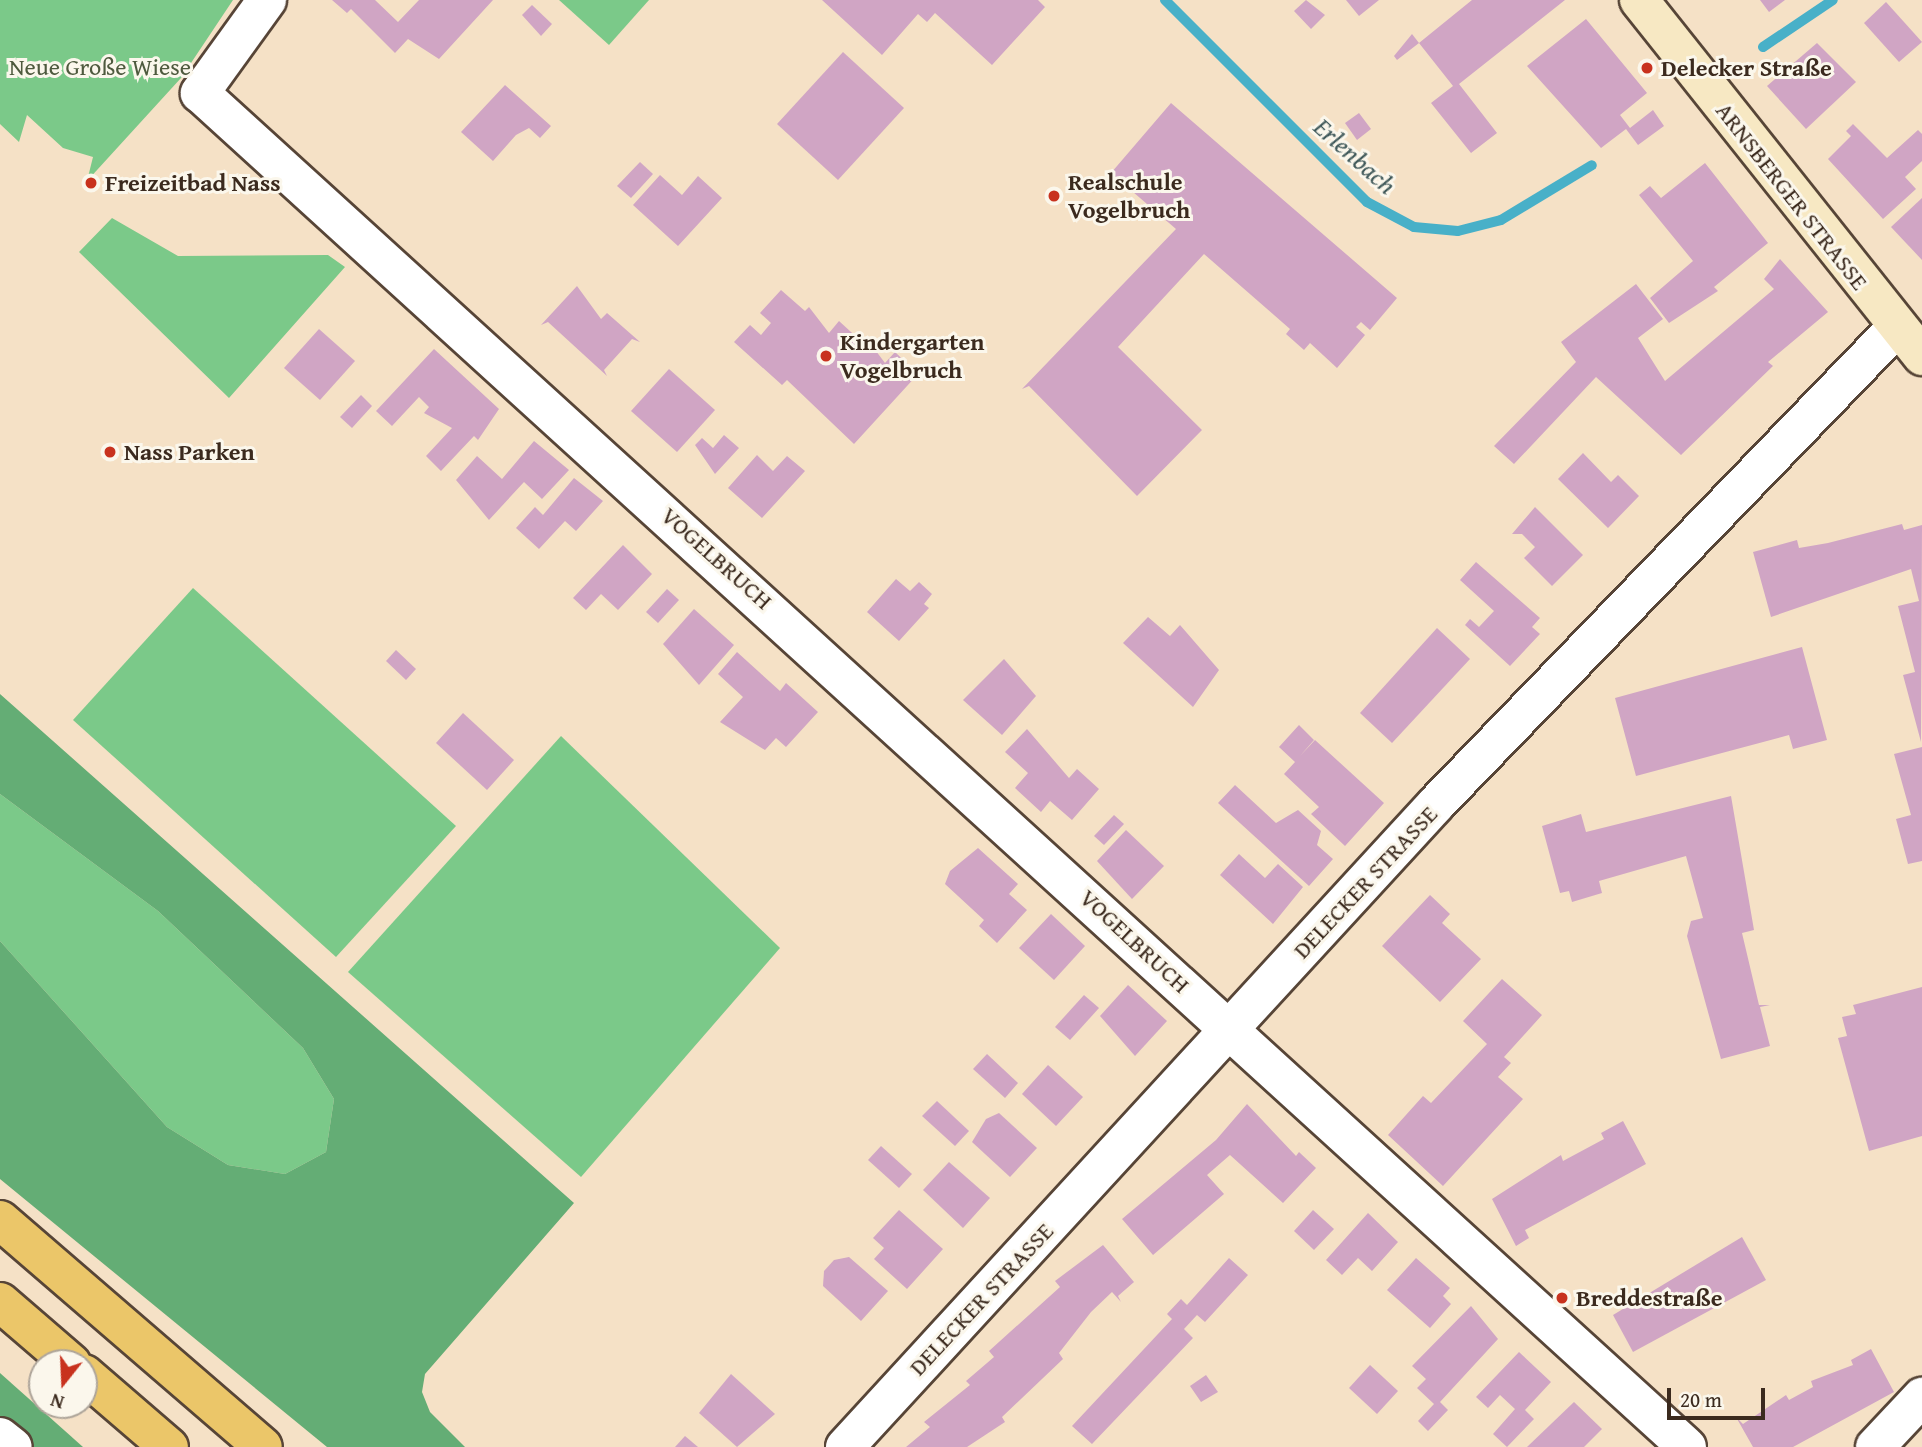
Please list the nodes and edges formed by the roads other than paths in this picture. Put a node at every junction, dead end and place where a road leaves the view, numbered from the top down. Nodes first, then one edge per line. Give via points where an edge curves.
1 (267, 0) edge
2 (1639, 0) edge
3 (1896, 328) junction
4 (1922, 356) edge
5 (1230, 1028) junction
6 (0, 1220) edge
7 (0, 1301) edge
8 (55, 1349) edge
9 (98, 1386) edge
10 (1922, 1397) edge
11 (0, 1437) edge
12 (13, 1447) edge
13 (169, 1447) edge
14 (263, 1447) edge
15 (845, 1447) edge
16 (1687, 1447) edge
17 (1875, 1447) edge

1 - 5 street, VOGELBRUCH via 200,93
2 - 3 street, ARNSBERGER STRASSE
3 - 4 street, ARNSBERGER STRASSE
3 - 5 street, DELECKER STRASSE
5 - 15 street, DELECKER STRASSE
5 - 16 street
6 - 14 highway
7 - 8 highway
9 - 13 highway
10 - 17 street
11 - 12 street

